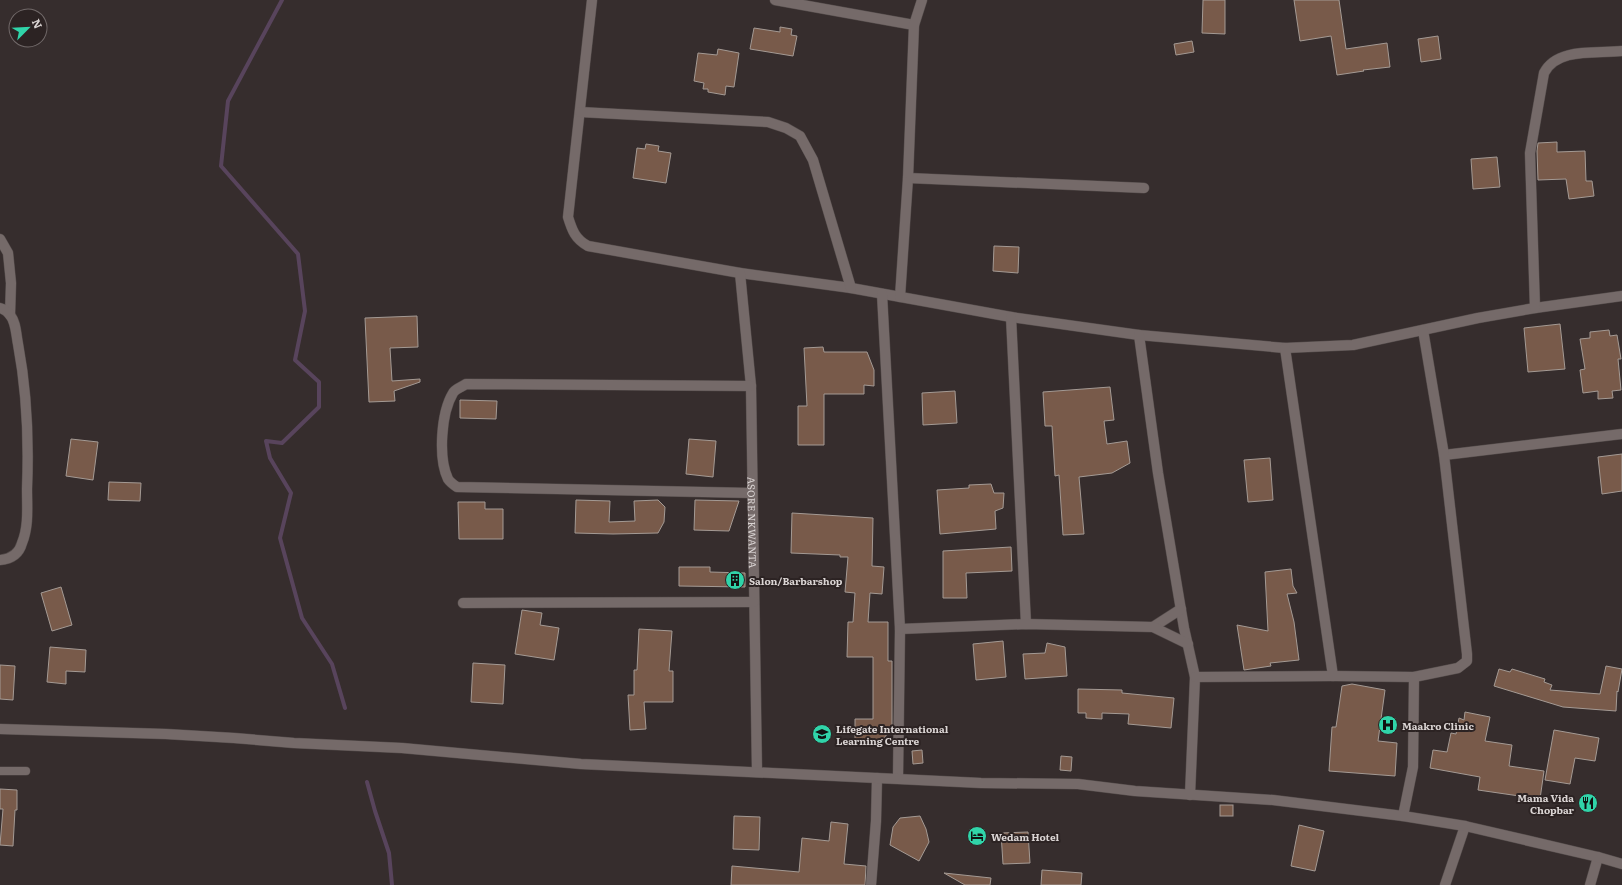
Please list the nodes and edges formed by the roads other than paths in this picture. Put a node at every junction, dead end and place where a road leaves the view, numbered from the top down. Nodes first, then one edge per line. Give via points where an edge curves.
1 (592, 0) edge
2 (775, 0) edge
3 (922, 0) edge
4 (914, 25) junction
5 (1622, 51) edge
6 (580, 112) junction
7 (908, 178) junction
8 (1144, 188) dead end
9 (0, 239) edge
10 (740, 273) junction
11 (851, 288) junction
12 (882, 294) junction
13 (1622, 296) edge
14 (900, 297) junction
15 (0, 308) edge
16 (1535, 308) junction
17 (10, 315) junction
18 (1011, 317) junction
19 (1423, 330) junction
20 (1139, 335) junction
21 (1285, 348) junction
22 (751, 386) junction
23 (1622, 434) edge
24 (1444, 456) junction
25 (752, 493) junction
26 (0, 560) edge
27 (754, 602) junction
28 (463, 604) dead end
29 (1181, 609) junction
30 (1026, 624) junction
31 (1153, 627) junction
32 (900, 629) junction
33 (1188, 644) junction
34 (1333, 676) junction
35 (1195, 677) junction
36 (1414, 677) junction
37 (0, 729) edge
38 (0, 771) edge
39 (26, 771) dead end
40 (757, 772) junction
41 (877, 778) junction
42 (898, 778) junction
43 (1190, 795) junction
44 (1403, 816) junction
45 (1465, 826) junction
46 (1598, 857) junction
47 (1622, 864) edge
48 (871, 885) edge
49 (1445, 885) edge
50 (1590, 885) edge

1 - 6 street
2 - 4 street
3 - 4 street
4 - 7 street
5 - 16 street via 1559,58 1547,66 1544,73 1530,153
6 - 10 street via 568,217 573,234 580,242 588,246
6 - 11 street via 768,122 800,136 813,160
7 - 8 street
7 - 14 street
9 - 17 street via 8,253
10 - 11 street
10 - 22 street, ASORE NKWANTA
11 - 12 street
12 - 14 street
12 - 32 street
13 - 16 street
14 - 18 street
15 - 17 street
16 - 19 street
17 - 26 street via 24,373 29,438 27,527 16,554 8,560
18 - 20 street
18 - 30 street
19 - 21 street via 1353,345
19 - 24 street
20 - 21 street
20 - 29 street via 1158,473
21 - 34 street
22 - 25 street, ASORE NKWANTA
22 - 25 street via 466,384 454,392 447,409 443,428 443,459 449,480 457,487
23 - 24 street
24 - 36 street via 1467,661 1458,668
25 - 27 street, ASORE NKWANTA
27 - 28 street
27 - 40 street, ASORE NKWANTA
29 - 31 street
29 - 33 street
30 - 31 street
30 - 32 street
31 - 33 street
32 - 42 street
33 - 35 street
34 - 35 street
34 - 36 street
35 - 43 street
36 - 44 street via 1413,767
37 - 40 street via 166,734 402,748 581,764
38 - 39 lane
40 - 41 street
41 - 42 street
41 - 48 street
42 - 43 street via 981,783 1078,784
43 - 44 street via 1272,800
44 - 45 street
45 - 46 street
45 - 49 street
46 - 47 street
46 - 50 street

